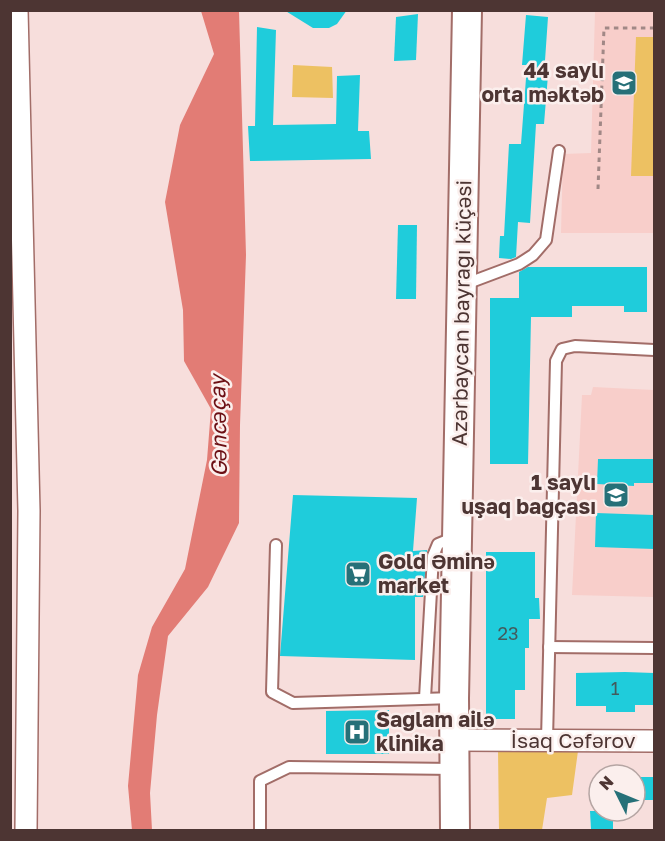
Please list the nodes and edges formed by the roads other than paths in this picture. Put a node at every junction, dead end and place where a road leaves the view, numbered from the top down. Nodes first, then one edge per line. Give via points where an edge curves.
1 (17, 10) edge
2 (467, 10) edge
3 (559, 151) dead end
4 (463, 285) junction
5 (654, 350) edge
6 (19, 471) edge
7 (458, 536) junction
8 (276, 545) dead end
9 (549, 647) junction
10 (654, 648) edge
11 (425, 698) junction
12 (454, 698) junction
13 (455, 740) junction
14 (547, 740) junction
15 (654, 741) edge
16 (455, 770) junction
17 (26, 831) edge
18 (260, 831) edge
19 (455, 831) edge

1 - 6 street
2 - 4 street, Azərbaycan bayrağı küçəsi
3 - 4 lane via 546,240 519,264
4 - 7 street, Azərbaycan bayrağı küçəsi
5 - 9 lane via 575,346 562,349 556,361
6 - 17 street
7 - 11 lane via 438,544 433,556
7 - 12 street, Azərbaycan bayrağı küçəsi
8 - 11 lane via 272,692 293,703
9 - 10 lane
9 - 14 lane
11 - 12 lane
12 - 13 street, Azərbaycan bayrağı küçəsi
13 - 14 street, İsaq Cəfərov
13 - 16 street, Azərbaycan bayrağı küçəsi
14 - 15 street, İsaq Cəfərov
16 - 18 lane via 289,767 260,781
16 - 19 street, Azərbaycan bayrağı küçəsi

